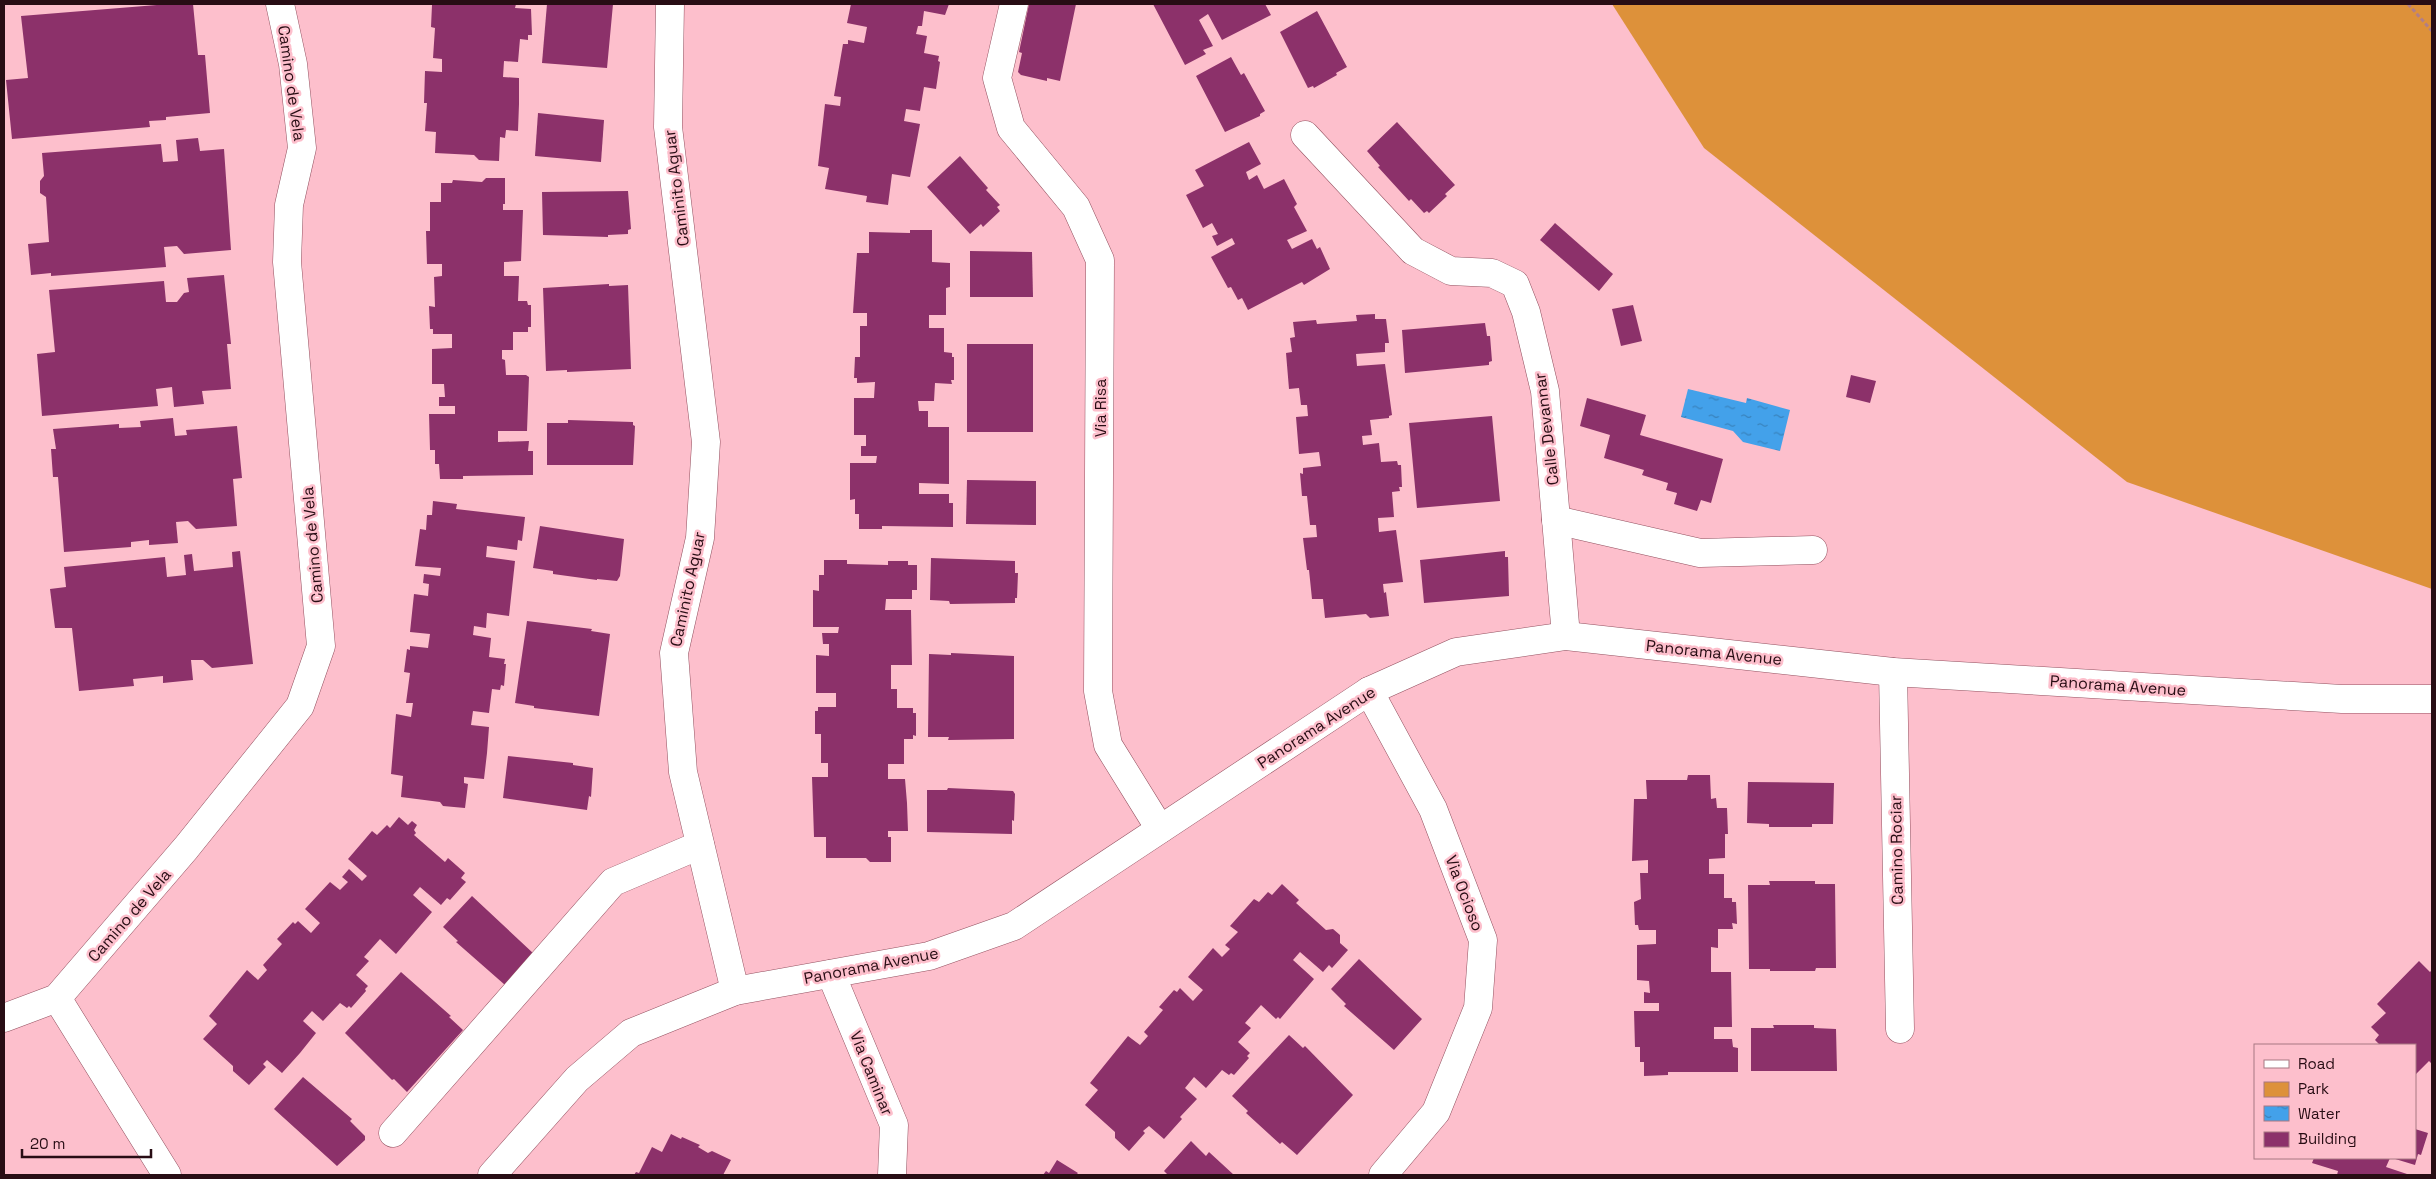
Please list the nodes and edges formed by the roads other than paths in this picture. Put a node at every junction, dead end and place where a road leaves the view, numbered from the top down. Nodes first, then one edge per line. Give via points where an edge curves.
1 (280, 4) edge
2 (670, 4) edge
3 (1014, 4) edge
4 (1305, 134) dead end
5 (1556, 520) junction
6 (1813, 550) dead end
7 (1566, 636) junction
8 (1893, 672) junction
9 (1369, 691) junction
10 (2432, 700) edge
11 (1160, 829) junction
12 (700, 845) junction
13 (832, 974) junction
14 (735, 991) junction
15 (57, 998) junction
16 (4, 1018) edge
17 (1900, 1029) dead end
18 (393, 1133) dead end
19 (167, 1175) edge
20 (492, 1175) edge
21 (892, 1175) edge
22 (1383, 1175) edge

1 - 15 street, Camino de Vela via 293,64 302,148 289,205 287,262 321,646 300,706 186,848
2 - 12 street, Caminito Aguar via 668,127 706,442 700,538 674,653 683,772
3 - 11 street, Via Risa via 997,78 1011,128 1076,207 1100,260 1098,691 1108,745
4 - 5 street, Calle Devannar via 1414,251 1451,271 1492,273 1515,284 1526,312 1545,391
5 - 6 street via 1700,553
5 - 7 street, Calle Devannar
7 - 8 street, Panorama Avenue
7 - 9 street, Panorama Avenue via 1456,652
8 - 10 street, Panorama Avenue via 2342,699
8 - 17 street, Camino Rociar
9 - 11 street, Panorama Avenue
9 - 22 street, Via Ocioso via 1433,809 1483,940 1478,1008 1436,1112
11 - 13 street, Panorama Avenue via 1014,926 929,956
12 - 14 street, Caminito Aguar
12 - 18 street via 613,882
13 - 14 street, Panorama Avenue
13 - 21 street, Via Caminar via 894,1125
14 - 20 street, Panorama Avenue via 631,1033 576,1079
15 - 16 street
15 - 19 street

